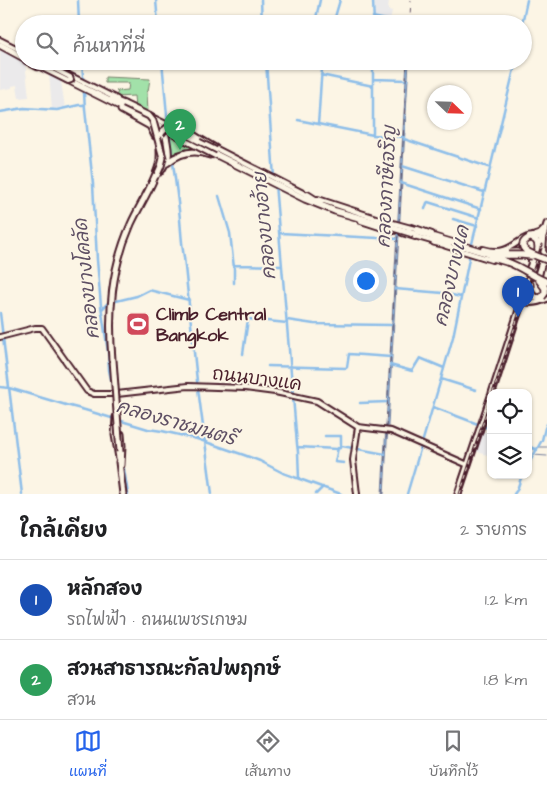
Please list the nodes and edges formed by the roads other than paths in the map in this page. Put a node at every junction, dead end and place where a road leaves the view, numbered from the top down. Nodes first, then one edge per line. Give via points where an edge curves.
1 (0, 44) edge
2 (15, 52) edge
3 (49, 70) edge
4 (50, 70) edge
5 (52, 70) edge
6 (55, 70) edge
7 (81, 85) junction
8 (89, 89) junction
9 (112, 98) junction
10 (120, 103) junction
11 (121, 110) junction
12 (132, 115) junction
13 (147, 124) junction
14 (163, 128) junction
15 (173, 131) junction
16 (156, 138) junction
17 (215, 152) junction
18 (171, 159) junction
19 (161, 166) junction
20 (271, 181) junction
21 (153, 184) junction
22 (279, 185) junction
23 (290, 194) junction
24 (306, 197) junction
25 (320, 203) junction
26 (335, 211) junction
27 (358, 212) junction
28 (356, 219) junction
29 (382, 223) junction
30 (547, 224) edge
31 (414, 232) junction
32 (545, 236) edge
33 (532, 237) junction
34 (444, 238) joint
35 (435, 239) junction
36 (452, 245) junction
37 (467, 248) junction
38 (475, 251) junction
39 (494, 251) junction
40 (539, 252) junction
41 (508, 259) junction
42 (547, 260) edge
43 (547, 268) edge
44 (529, 269) junction
45 (547, 282) edge
46 (528, 285) junction
47 (547, 287) edge
48 (545, 298) edge
49 (523, 300) junction
50 (112, 302) junction
51 (534, 302) junction
52 (521, 312) junction
53 (2, 337) edge
54 (111, 342) junction
55 (494, 389) edge
56 (494, 389) edge
57 (115, 394) junction
58 (487, 410) edge
59 (487, 413) edge
60 (482, 426) junction
61 (358, 427) junction
62 (120, 453) junction
63 (470, 464) junction
64 (124, 494) edge
65 (357, 494) edge
66 (460, 494) edge

1 - 2 highway
3 - 6 main road, bridge via 68,82 72,80
4 - 7 main road
5 - 7 highway
7 - 8 highway
8 - 9 highway
8 - 10 highway
8 - 11 main road
9 - 10 main road
9 - 14 highway
10 - 12 highway
10 - 14 highway
10 - 21 main road, bridge via 149,116 153,122 163,158
11 - 12 main road
11 - 13 main road
12 - 14 main road
13 - 14 main road via 159,130
13 - 16 main road
14 - 15 highway, bridge
14 - 16 main road
14 - 18 main road
15 - 17 main road
15 - 17 main road
15 - 20 highway
16 - 19 main road
17 - 17 main road, bridge via 181,138 180,135 184,134
17 - 18 main road via 193,151
17 - 19 main road, bridge via 180,127 170,127 161,134
17 - 20 main road via 230,156
17 - 20 main road via 226,162
18 - 19 main road
19 - 21 main road
19 - 50 main road via 124,241 115,273
20 - 22 highway
21 - 50 main road via 127,239
22 - 23 main road
22 - 24 highway
22 - 25 highway
23 - 24 highway
23 - 28 main road via 314,206
24 - 25 highway
24 - 26 highway
24 - 27 main road
25 - 29 highway
26 - 28 highway
26 - 29 highway
27 - 28 main road via 394,222 394,230
27 - 29 main road
28 - 29 main road
29 - 31 highway, bridge
30 - 32 main road
30 - 33 main road via 541,233
31 - 35 highway
31 - 36 highway
32 - 33 main road
32 - 40 main road
32 - 42 main road via 543,251
33 - 39 main road
33 - 40 highway
33 - 42 highway, bridge via 525,240 525,250
34 - 35 highway
34 - 37 main road
35 - 35 main road via 429,242 402,233 402,226
35 - 36 highway
35 - 37 highway
35 - 37 main road
36 - 37 highway
37 - 38 highway
38 - 39 main road
38 - 41 highway
38 - 44 main road via 517,268
39 - 44 main road via 525,252 532,261
40 - 44 main road
40 - 46 main road
41 - 42 highway, bridge via 526,255
41 - 44 highway, bridge
43 - 47 main road via 544,283
44 - 45 highway, bridge
44 - 46 main road
44 - 48 highway, bridge via 544,285
46 - 48 highway via 533,296
46 - 49 main road
48 - 51 main road
49 - 51 main road
49 - 52 main road
49 - 55 main road
50 - 54 main road
51 - 52 main road via 525,305
52 - 56 main road
53 - 57 main road, ถนนบางแค via 42,328 85,390 94,394
54 - 57 main road
54 - 62 main road, bridge
57 - 61 main road, ถนนบางแค via 198,386 275,392 320,402
57 - 62 main road, bridge via 118,414 116,438
58 - 60 main road
59 - 60 main road
60 - 63 main road
61 - 63 main road, ถนนบางแค via 390,430
61 - 65 main road via 353,460
62 - 64 main road
62 - 64 main road
63 - 66 main road

